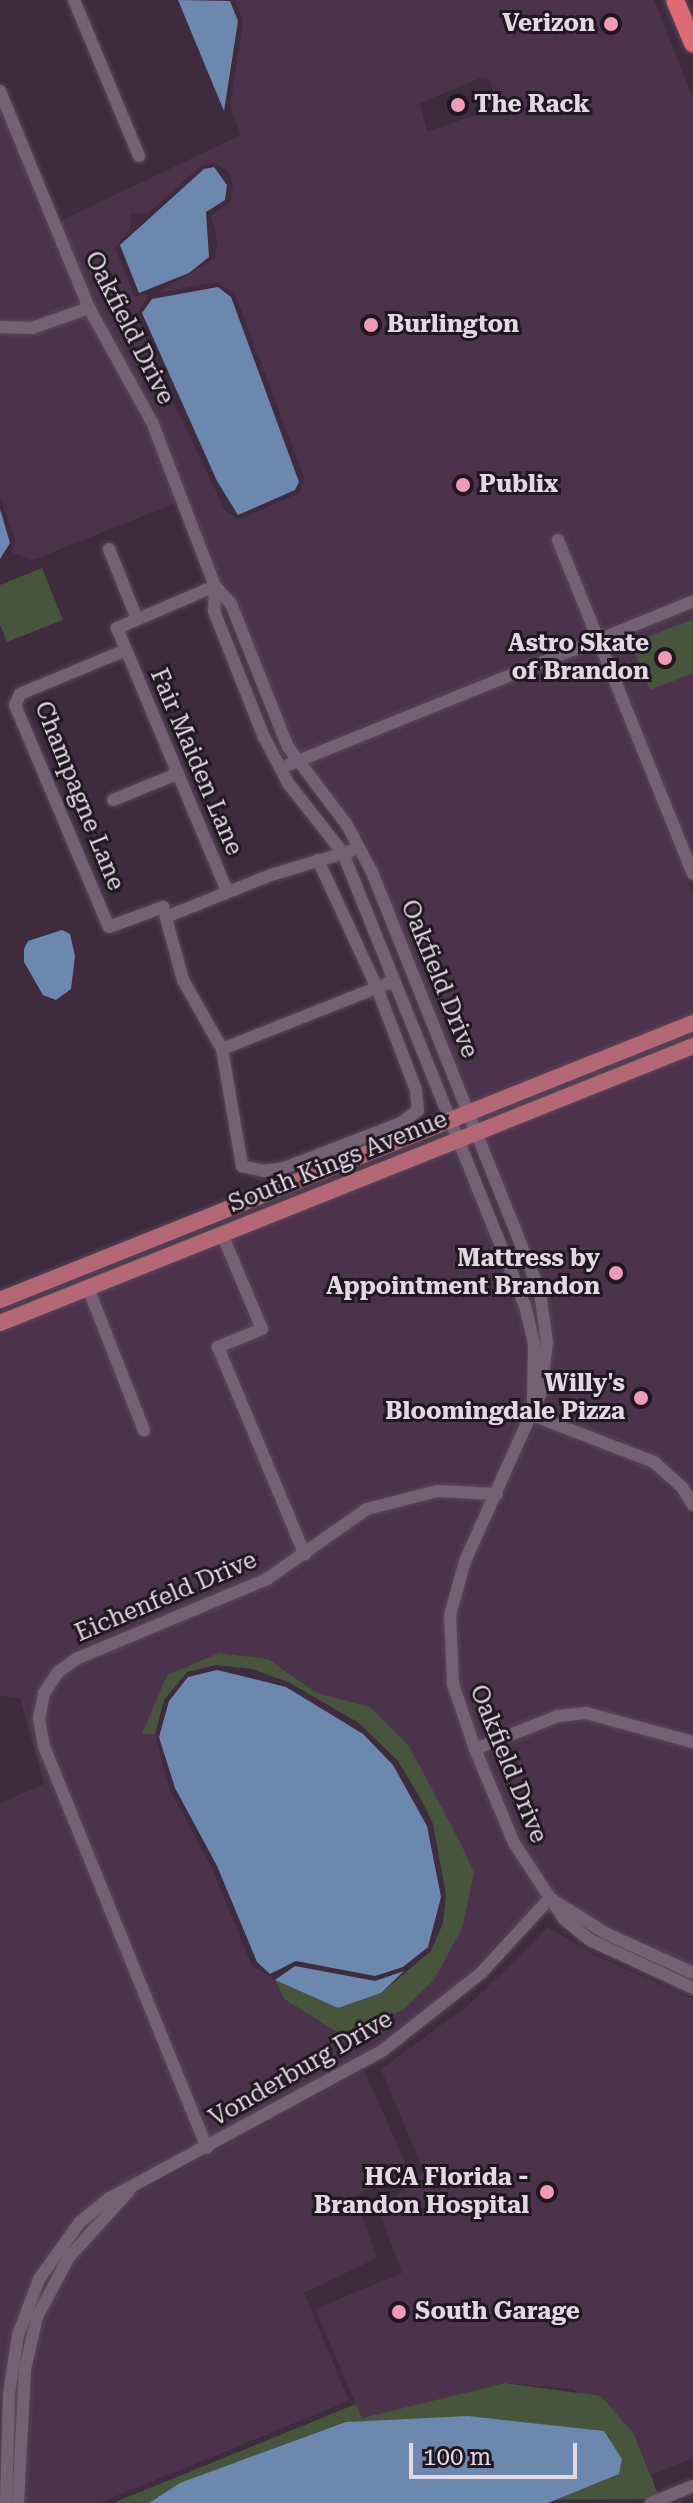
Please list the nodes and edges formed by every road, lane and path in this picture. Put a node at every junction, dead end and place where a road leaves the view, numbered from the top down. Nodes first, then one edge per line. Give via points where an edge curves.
1 (74, 0) edge
2 (675, 0) edge
3 (693, 43) edge
4 (0, 91) edge
5 (139, 156) dead end
6 (89, 308) junction
7 (0, 327) edge
8 (558, 540) dead end
9 (109, 549) dead end
10 (215, 586) junction
11 (693, 601) edge
12 (137, 619) junction
13 (598, 638) junction
14 (126, 650) junction
15 (295, 761) junction
16 (280, 770) junction
17 (177, 774) junction
18 (113, 800) dead end
19 (361, 848) junction
20 (343, 853) junction
21 (318, 860) junction
22 (693, 874) edge
23 (227, 891) junction
24 (166, 917) junction
25 (394, 981) junction
26 (377, 988) junction
27 (693, 1023) edge
28 (693, 1046) edge
29 (222, 1049) junction
30 (468, 1111) junction
31 (450, 1118) junction
32 (477, 1132) junction
33 (458, 1140) junction
34 (375, 1148) junction
35 (249, 1223) junction
36 (222, 1234) junction
37 (88, 1288) junction
38 (0, 1300) edge
39 (0, 1323) edge
40 (532, 1415) junction
41 (144, 1430) dead end
42 (497, 1494) junction
43 (693, 1505) edge
44 (305, 1555) junction
45 (693, 1742) edge
46 (475, 1749) junction
47 (550, 1898) junction
48 (672, 1971) junction
49 (693, 1973) edge
50 (693, 1988) edge
51 (207, 2148) junction
52 (129, 2191) junction
53 (4, 2411) edge
54 (22, 2411) junction
55 (693, 2486) edge
56 (6, 2503) edge
57 (18, 2503) edge
58 (651, 2503) edge

1 - 5 street
2 - 3 highway
4 - 6 street, Oakfield Drive
6 - 7 street via 32,328
6 - 10 street, Oakfield Drive via 148,412
8 - 13 street
9 - 12 street
10 - 12 street
10 - 15 street, Oakfield Drive via 231,604
10 - 16 street, Oakfield Drive via 214,611
11 - 13 street
12 - 14 street via 117,628
13 - 15 street
13 - 22 street
14 - 17 street, Fair Maiden Lane
14 - 24 street, Champagne Lane via 20,694 15,705 109,927 163,907
15 - 16 street
15 - 19 street, Oakfield Drive
16 - 20 street, Oakfield Drive
17 - 18 street
17 - 23 street, Fair Maiden Lane
19 - 20 street
19 - 30 street, Oakfield Drive
20 - 21 street
20 - 25 street, Oakfield Drive
21 - 23 street, Champagne Lane
21 - 26 street
23 - 24 street, Champagne Lane
24 - 29 street via 183,980
25 - 26 street
25 - 31 street, Oakfield Drive
26 - 29 street
26 - 29 street via 416,1090 418,1110 401,1123 284,1168 242,1166
27 - 30 main road, South Kings Avenue
28 - 32 main road, South Kings Avenue
30 - 31 main road, South Kings Avenue
30 - 32 street, Oakfield Drive
31 - 33 street, Oakfield Drive
31 - 34 main road, South Kings Avenue
32 - 33 main road, South Kings Avenue
32 - 40 street, Oakfield Drive via 544,1314 546,1366
33 - 35 main road, South Kings Avenue
33 - 40 street, Oakfield Drive via 530,1318
34 - 35 main road via 263,1203
34 - 38 main road, South Kings Avenue
35 - 36 main road, South Kings Avenue
36 - 37 main road, South Kings Avenue
36 - 44 street via 262,1329 218,1347
37 - 39 main road, South Kings Avenue
37 - 41 street
40 - 42 street, Oakfield Drive
40 - 43 street via 654,1462
42 - 44 street, Eichenfeld Drive via 437,1491 390,1500 345,1522
42 - 46 street, Oakfield Drive via 460,1575 449,1624 453,1684
44 - 51 street, Eichenfeld Drive via 267,1579 76,1659 58,1672 44,1693 39,1719 44,1747
45 - 46 street via 586,1713 558,1716
46 - 47 street, Oakfield Drive via 514,1843
47 - 48 street, Oakfield Drive via 564,1919 590,1940
47 - 51 street, Vonderburg Drive via 481,1973 409,2033 346,2074
48 - 49 street, Oakfield Drive
48 - 50 street, Oakfield Drive
51 - 52 street, Vonderburg Drive
52 - 53 street, Vonderburg Drive via 88,2215 39,2279 14,2349
52 - 54 street, Vonderburg Drive via 69,2257 47,2295 29,2344
53 - 54 street
53 - 56 street, Vonderburg Drive
54 - 57 street, Vonderburg Drive
55 - 58 street

